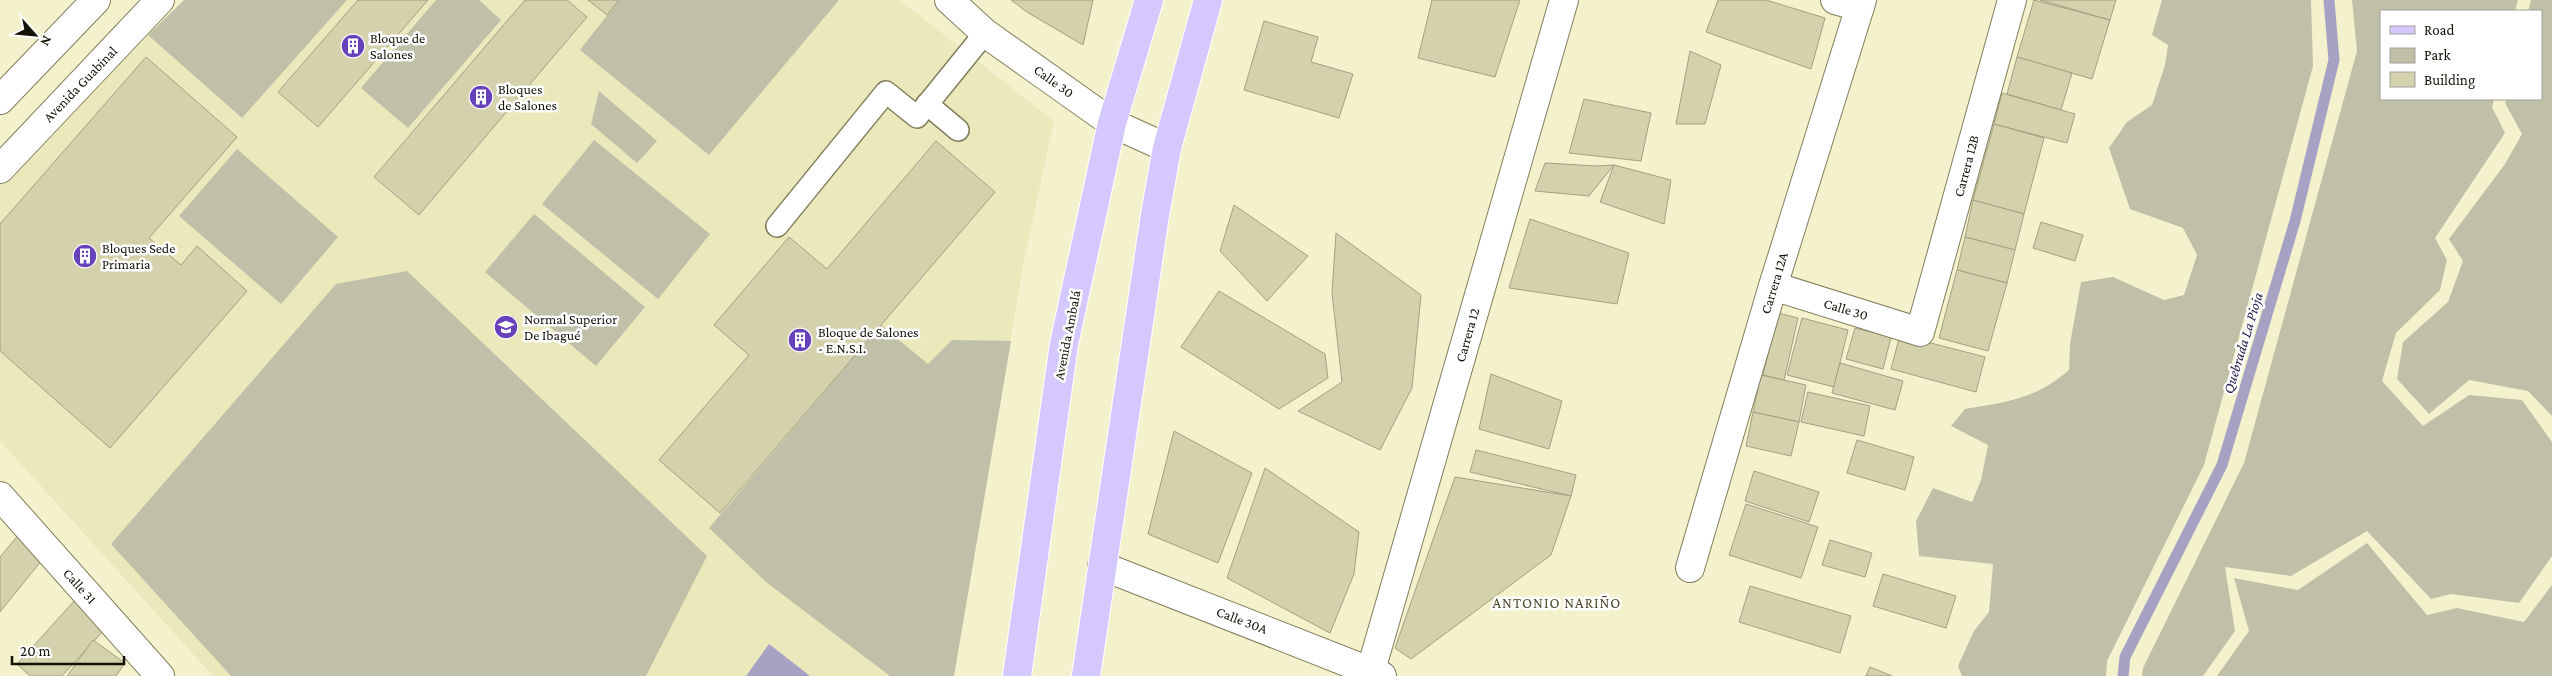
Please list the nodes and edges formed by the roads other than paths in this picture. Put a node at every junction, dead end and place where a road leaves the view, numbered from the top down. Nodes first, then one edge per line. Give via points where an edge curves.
1 (96, 0) edge
2 (160, 0) edge
3 (949, 0) edge
4 (1149, 0) edge
5 (1208, 0) edge
6 (1564, 0) edge
7 (2012, 0) edge
8 (1852, 2) edge
9 (986, 32) junction
10 (0, 100) edge
11 (927, 104) junction
12 (1112, 123) junction
13 (958, 130) dead end
14 (1167, 148) junction
15 (0, 169) edge
16 (777, 226) dead end
17 (1773, 286) junction
18 (1920, 332) joint
19 (0, 496) edge
20 (1102, 566) junction
21 (1690, 568) dead end
22 (1376, 673) edge
23 (160, 676) edge
24 (1017, 676) edge
25 (1086, 676) edge

1 - 10 street
2 - 15 street, Avenida Guabinal
3 - 9 street, Calle 30
4 - 12 main road, Avenida Ambalá
5 - 14 main road
6 - 22 street, Carrera 12
7 - 18 street, Carrera 12B
8 - 17 street, Carrera 12A
9 - 11 lane
9 - 12 street, Calle 30
11 - 13 lane
11 - 16 lane via 917,117 886,92
12 - 14 street, Calle 30
12 - 24 main road, Avenida Ambalá via 1064,344
14 - 20 main road
17 - 18 street, Calle 30
17 - 21 street, Carrera 12A
19 - 23 street, Calle 31
20 - 22 street, Calle 30A
20 - 25 main road

